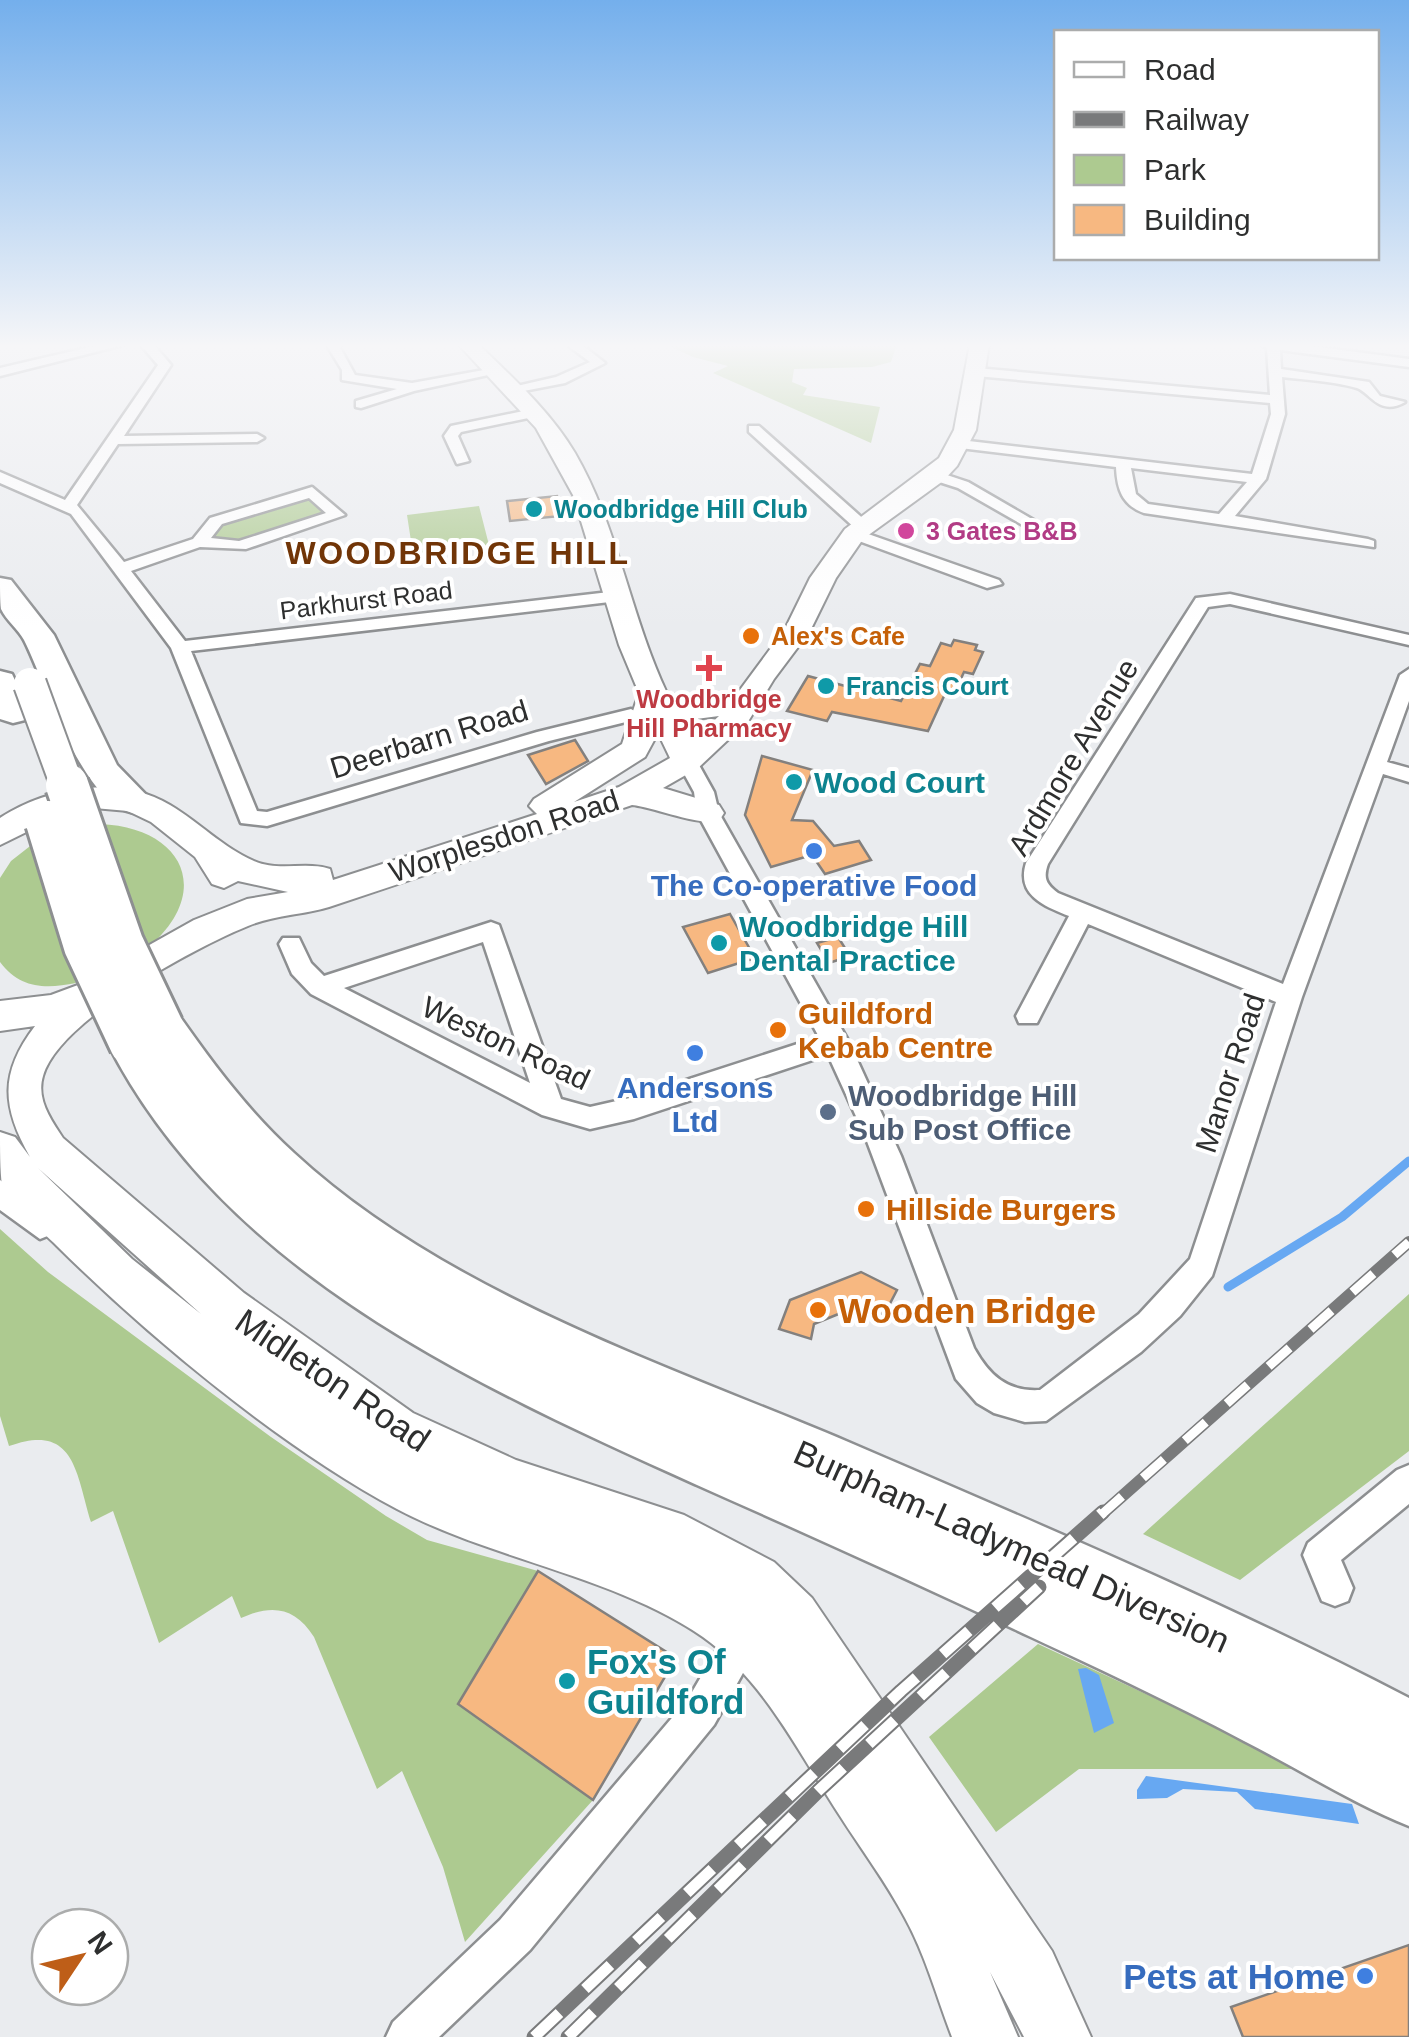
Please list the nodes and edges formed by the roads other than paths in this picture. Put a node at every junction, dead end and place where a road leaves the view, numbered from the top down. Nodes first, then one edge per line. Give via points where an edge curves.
1 (182, 439) edge
2 (452, 439) edge
3 (554, 439) edge
4 (764, 439) edge
5 (961, 439) edge
6 (1270, 439) edge
7 (115, 440) joint
8 (960, 444) junction
9 (462, 461) dead end
10 (1124, 463) junction
11 (935, 476) junction
12 (0, 477) edge
13 (1258, 479) junction
14 (69, 505) junction
15 (1224, 518) junction
16 (1040, 529) dead end
17 (858, 530) junction
18 (199, 542) junction
19 (1368, 544) dead end
20 (121, 568) junction
21 (993, 584) dead end
22 (0, 587) edge
23 (618, 596) junction
24 (0, 630) edge
25 (1409, 640) edge
26 (180, 647) junction
27 (1409, 674) edge
28 (761, 676) junction
29 (14, 692) edge
30 (726, 705) junction
31 (627, 716) junction
32 (682, 752) junction
33 (1374, 764) junction
34 (1409, 774) edge
35 (630, 794) junction
36 (135, 803) junction
37 (545, 806) junction
38 (708, 813) junction
39 (0, 834) edge
40 (214, 854) junction
41 (314, 899) junction
42 (1082, 912) junction
43 (206, 930) junction
44 (290, 944) dead end
45 (320, 988) junction
46 (91, 995) junction
47 (1290, 997) junction
48 (0, 1016) edge
49 (1028, 1016) dead end
50 (147, 1036) junction
51 (836, 1042) junction
52 (551, 1107) junction
53 (0, 1150) edge
54 (84, 1181) junction
55 (0, 1193) edge
56 (116, 1274) junction
57 (1409, 1482) edge
58 (1335, 1588) dead end
59 (744, 1637) junction
60 (830, 1710) junction
61 (1409, 1735) edge
62 (876, 1779) junction
63 (1409, 1791) edge
64 (408, 2037) edge
65 (985, 2037) edge
66 (1058, 2037) edge

1 - 7 street
2 - 9 street
3 - 23 main road via 599,533
4 - 17 street
5 - 8 main road, Worplesdon Road
6 - 13 street
7 - 14 street
8 - 10 street
8 - 11 main road, Worplesdon Road
10 - 13 street
10 - 15 street via 1129,500 1144,508
11 - 16 street
11 - 17 main road, Worplesdon Road
12 - 14 street
13 - 15 street
14 - 20 street
15 - 19 street
17 - 21 street
17 - 28 main road, Worplesdon Road via 797,631
18 - 18 street via 240,546 337,516 312,492 216,520
18 - 20 street
20 - 26 street
22 - 36 highway via 38,635 102,771
23 - 26 street, Parkhurst Road
23 - 31 main road
24 - 29 highway
25 - 42 street, Ardmore Avenue via 1230,599 1202,602 1037,863 1034,885
26 - 31 street, Deerbarn Road via 250,818 267,819
27 - 33 street, Manor Road
28 - 30 main road, Worplesdon Road
28 - 32 main road, Worplesdon Road via 739,714
29 - 50 highway, bridge via 85,946
30 - 31 main road via 706,712 671,706
30 - 32 main road, Worplesdon Road
31 - 32 main road
31 - 37 main road via 644,732 634,750
32 - 35 main road, Worplesdon Road
32 - 37 main road, Worplesdon Road
32 - 38 street
33 - 34 street
33 - 47 street, Manor Road
35 - 38 main road
35 - 41 main road, Worplesdon Road
36 - 39 main road via 57,804
36 - 40 main road, Worplesdon Road
37 - 40 main road, Worplesdon Road via 307,879 256,876
38 - 51 street
40 - 43 main road via 224,884
41 - 43 main road, Worplesdon Road via 262,908
41 - 54 main road via 184,959 86,1020 66,1040 43,1096
42 - 47 street, Ardmore Avenue
42 - 49 street
43 - 46 main road, Worplesdon Road
44 - 45 street, Weston Road
45 - 52 street, Weston Road
45 - 52 street via 491,931
46 - 48 main road via 35,1014
46 - 54 main road, Midleton Road via 38,1047 21,1090 40,1141
47 - 51 street, Manor Road via 1202,1266 1177,1300 1046,1405 1015,1406 982,1387 963,1359 902,1193
50 - 61 highway, Burpham-Ladymead Diversion via 195,1076 254,1146 336,1217 479,1305 575,1354 1169,1613
50 - 63 highway via 204,1146 256,1200 420,1318 576,1400 1121,1644
51 - 52 street, Weston Road via 634,1108 590,1118
53 - 56 main road, Midleton Road via 34,1195
54 - 60 main road, Midleton Road via 228,1308 396,1430 516,1485 666,1533 754,1581 793,1617
55 - 56 street
56 - 59 main road, Midleton Road via 260,1390 415,1491 622,1568 721,1617
57 - 58 street via 1320,1554
59 - 60 main road, Midleton Road
59 - 64 street via 700,1712 515,1936
60 - 62 main road
62 - 65 main road
62 - 66 main road via 1028,1974

